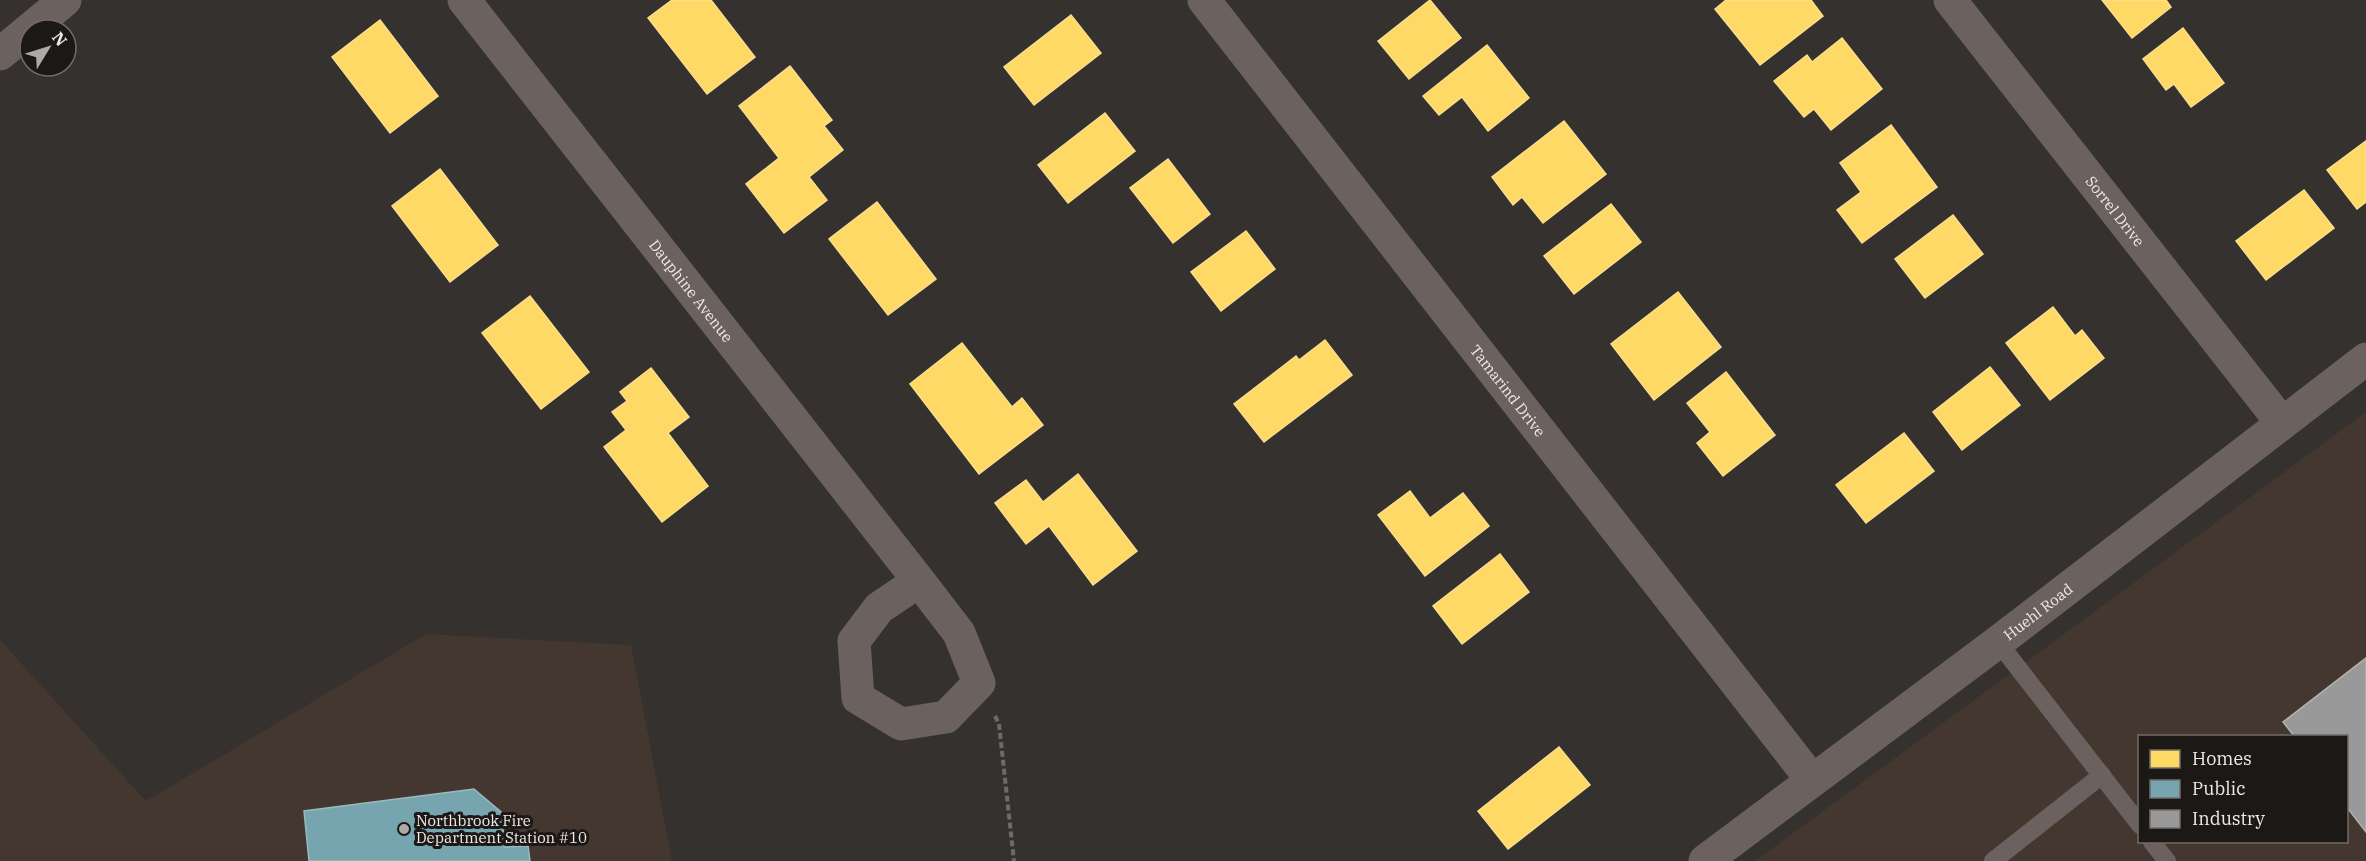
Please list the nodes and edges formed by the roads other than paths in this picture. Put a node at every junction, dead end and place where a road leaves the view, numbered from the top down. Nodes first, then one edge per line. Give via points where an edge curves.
1 (65, 0) edge
2 (464, 0) edge
3 (1204, 0) edge
4 (1950, 0) edge
5 (0, 54) edge
6 (2366, 359) edge
7 (2282, 423) junction
8 (919, 582) junction
9 (1998, 642) junction
10 (2102, 775) junction
11 (1812, 780) junction
12 (2138, 824) edge
13 (2153, 843) edge
14 (1705, 861) edge
15 (1993, 861) edge
16 (2167, 861) edge

1 - 5 street
2 - 8 street, Dauphine Avenue
3 - 11 street, Tamarind Drive
4 - 7 street, Sorrel Drive
6 - 7 street, Huehl Road
7 - 9 street, Huehl Road
8 - 8 street, Dauphine Avenue via 959,633 979,683 946,717 901,724 858,698 854,641 879,608
9 - 10 lane
9 - 11 street, Huehl Road
10 - 12 lane
10 - 15 lane
11 - 14 street, Huehl Road
13 - 16 lane

